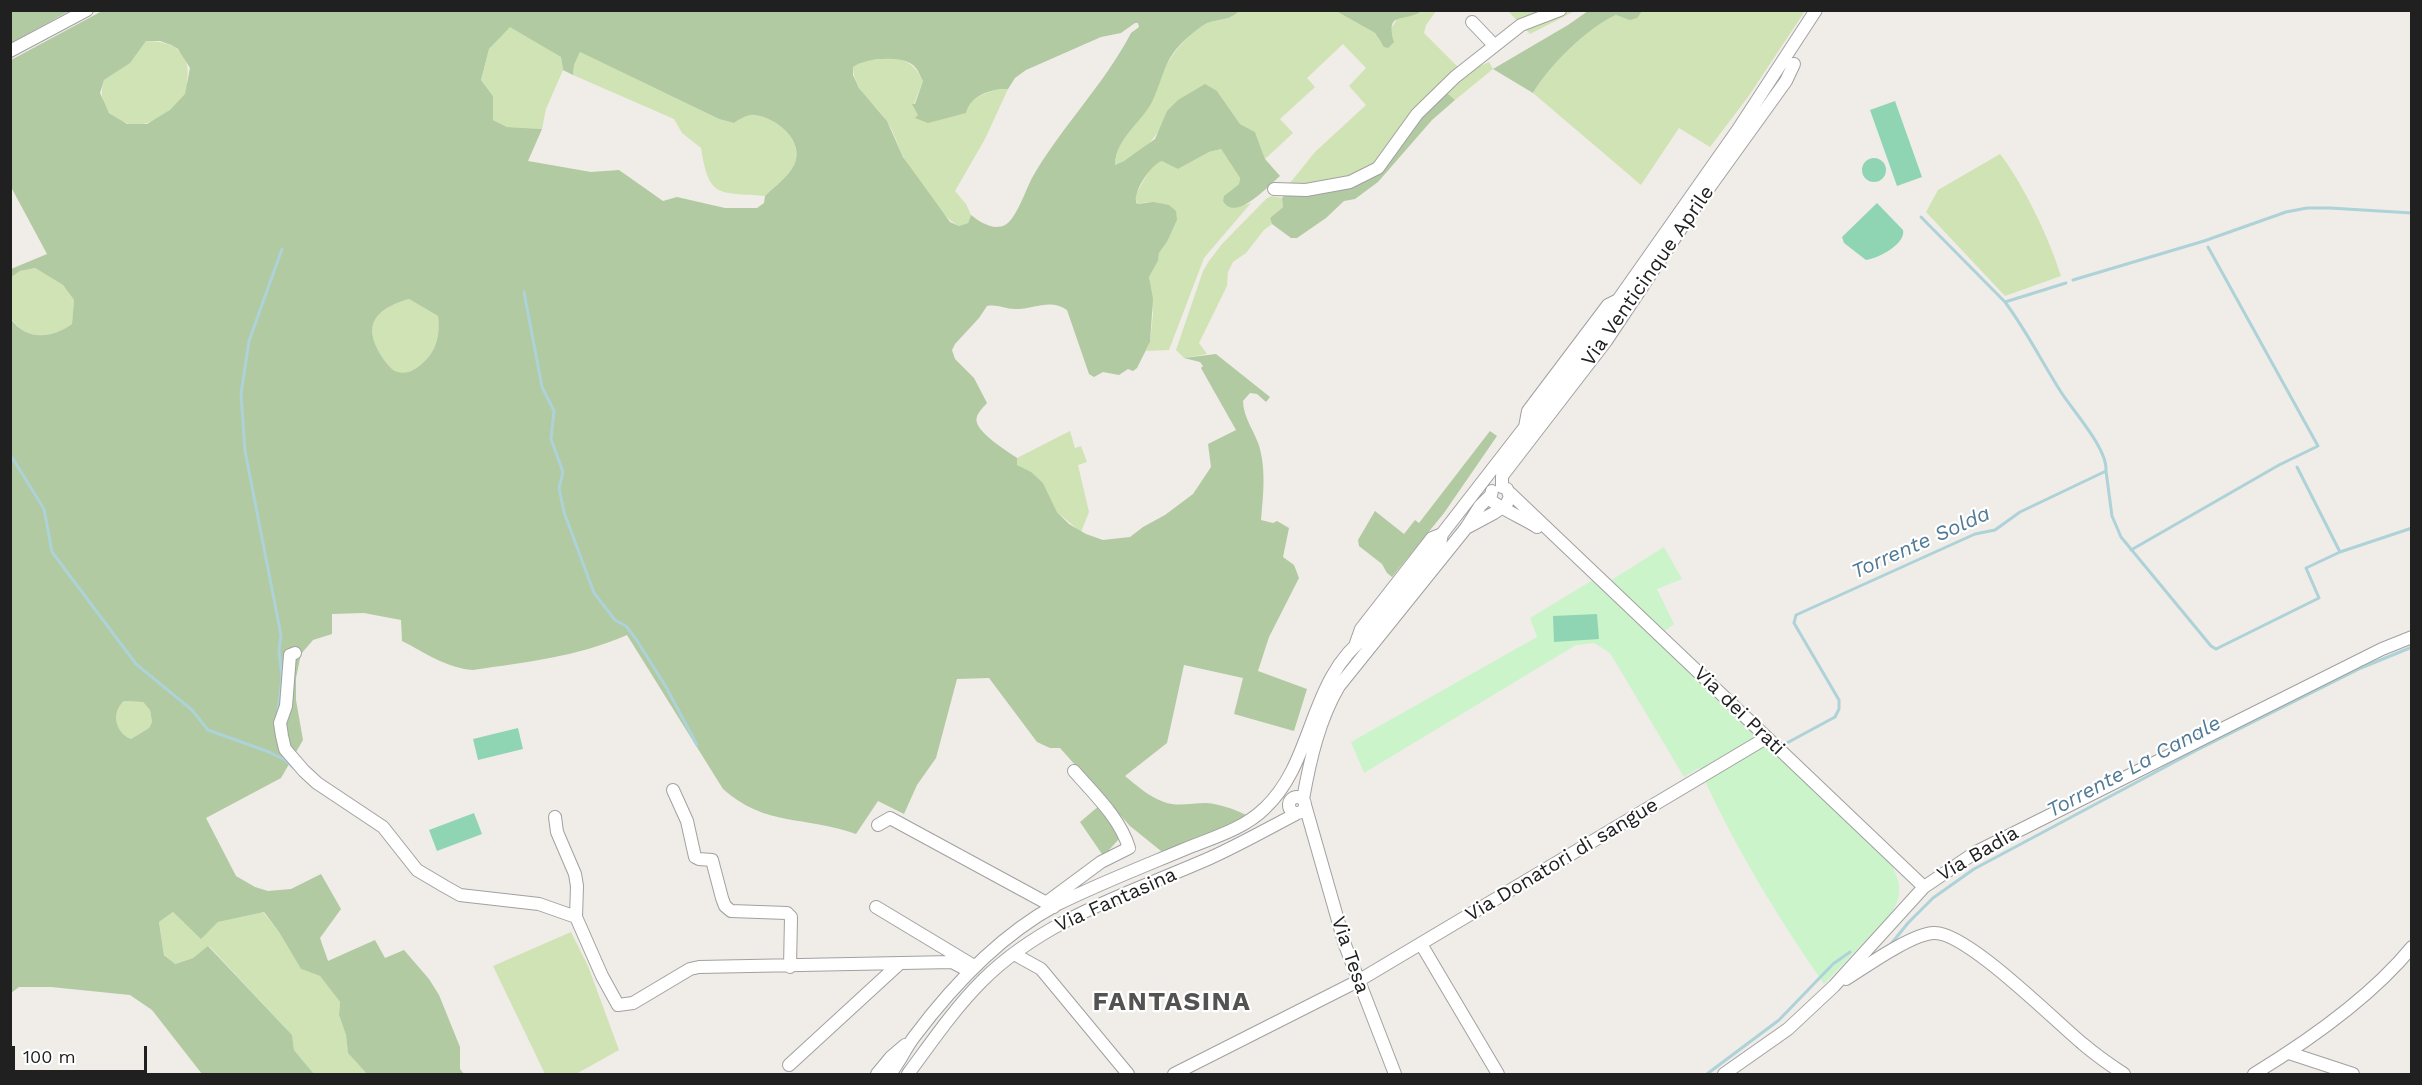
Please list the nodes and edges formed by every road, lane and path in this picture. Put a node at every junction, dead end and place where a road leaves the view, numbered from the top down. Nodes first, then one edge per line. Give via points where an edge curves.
1 (87, 10) edge
2 (1560, 10) edge
3 (1816, 10) edge
4 (1472, 21) dead end
5 (1494, 45) junction
6 (10, 51) edge
7 (1794, 64) dead end
8 (1274, 189) dead end
9 (1488, 475) junction
10 (1478, 488) junction
11 (1498, 491) junction
12 (1501, 507) junction
13 (1466, 528) junction
14 (1553, 537) junction
15 (2412, 637) edge
16 (293, 654) dead end
17 (1766, 738) junction
18 (1074, 771) dead end
19 (673, 790) dead end
20 (1297, 806) junction
21 (555, 817) dead end
22 (878, 825) dead end
23 (1924, 886) junction
24 (1050, 905) junction
25 (876, 907) dead end
26 (576, 916) junction
27 (1032, 941) junction
28 (1421, 944) junction
29 (2412, 947) edge
30 (1014, 954) junction
31 (899, 964) junction
32 (790, 967) junction
33 (971, 968) junction
34 (1041, 969) junction
35 (1358, 981) junction
36 (1834, 986) junction
37 (913, 1039) junction
38 (2289, 1053) junction
39 (789, 1065) dead end
40 (877, 1074) edge
41 (890, 1074) edge
42 (908, 1074) edge
43 (1128, 1074) edge
44 (1174, 1074) edge
45 (1395, 1074) edge
46 (1498, 1074) edge
47 (1724, 1074) edge
48 (2124, 1074) edge
49 (2254, 1074) edge
50 (2354, 1074) edge

1 - 6 street
2 - 5 street via 1521,25
3 - 9 street, Via Venticinque Aprile via 1618,300 1610,320 1537,418 1524,427
4 - 5 street
5 - 8 street via 1418,114 1378,168 1350,182 1306,190
7 - 11 street, Via Venticinque Aprile via 1606,341 1502,477
9 - 10 street, Via Venticinque Aprile
9 - 11 street, Via dei Prati
10 - 11 street, Via dei Prati
10 - 24 street, Via Venticinque Aprile via 1442,534 1440,544 1368,635 1356,644 1324,690 1289,777 1265,809 1227,832
11 - 12 street via 1509,502
11 - 13 street, Via Venticinque Aprile via 1480,506
11 - 14 street, Via dei Prati
12 - 13 street, Via Venticinque Aprile
12 - 14 street, Via dei Prati
13 - 20 street, Via Venticinque Aprile via 1339,686 1327,708
14 - 17 street, Via dei Prati
15 - 23 street, Via Badia via 1976,852
16 - 26 street via 280,723 282,736 285,748 316,783 383,827 417,870 460,895 538,904
17 - 23 street, Via dei Prati
17 - 28 street, Via Donatori di sangue
18 - 24 street via 1118,822 1129,848 1101,862
19 - 32 street via 687,821 695,856 712,860 725,906 731,911 787,913 791,917
20 - 27 street, Via Fantasina via 1268,828 1211,858 1080,913
20 - 35 street, Via Tesa via 1312,834
21 - 26 street via 557,832 575,874
22 - 24 street, Via Fantasina via 890,818
23 - 36 street, Via Badia
24 - 33 street, Via Fantasina
25 - 33 street
26 - 32 street via 618,1005 633,1003 699,967
27 - 30 street, Via Fantasina
27 - 34 street
28 - 35 street, Via Donatori di sangue
28 - 46 street
29 - 38 street via 2384,977
30 - 34 street
30 - 42 street, Via Fantasina via 982,981
31 - 32 street
31 - 33 street via 952,962
31 - 39 street
33 - 37 street, Via Fantasina
34 - 43 street
35 - 44 street, Via Donatori di sangue
35 - 45 street, Via Tesa
36 - 47 street via 1788,1029
36 - 48 street via 1920,935 1937,932 1978,954
37 - 40 street, Via Fantasina
37 - 41 street, Via Fantasina
38 - 49 street
38 - 50 street

